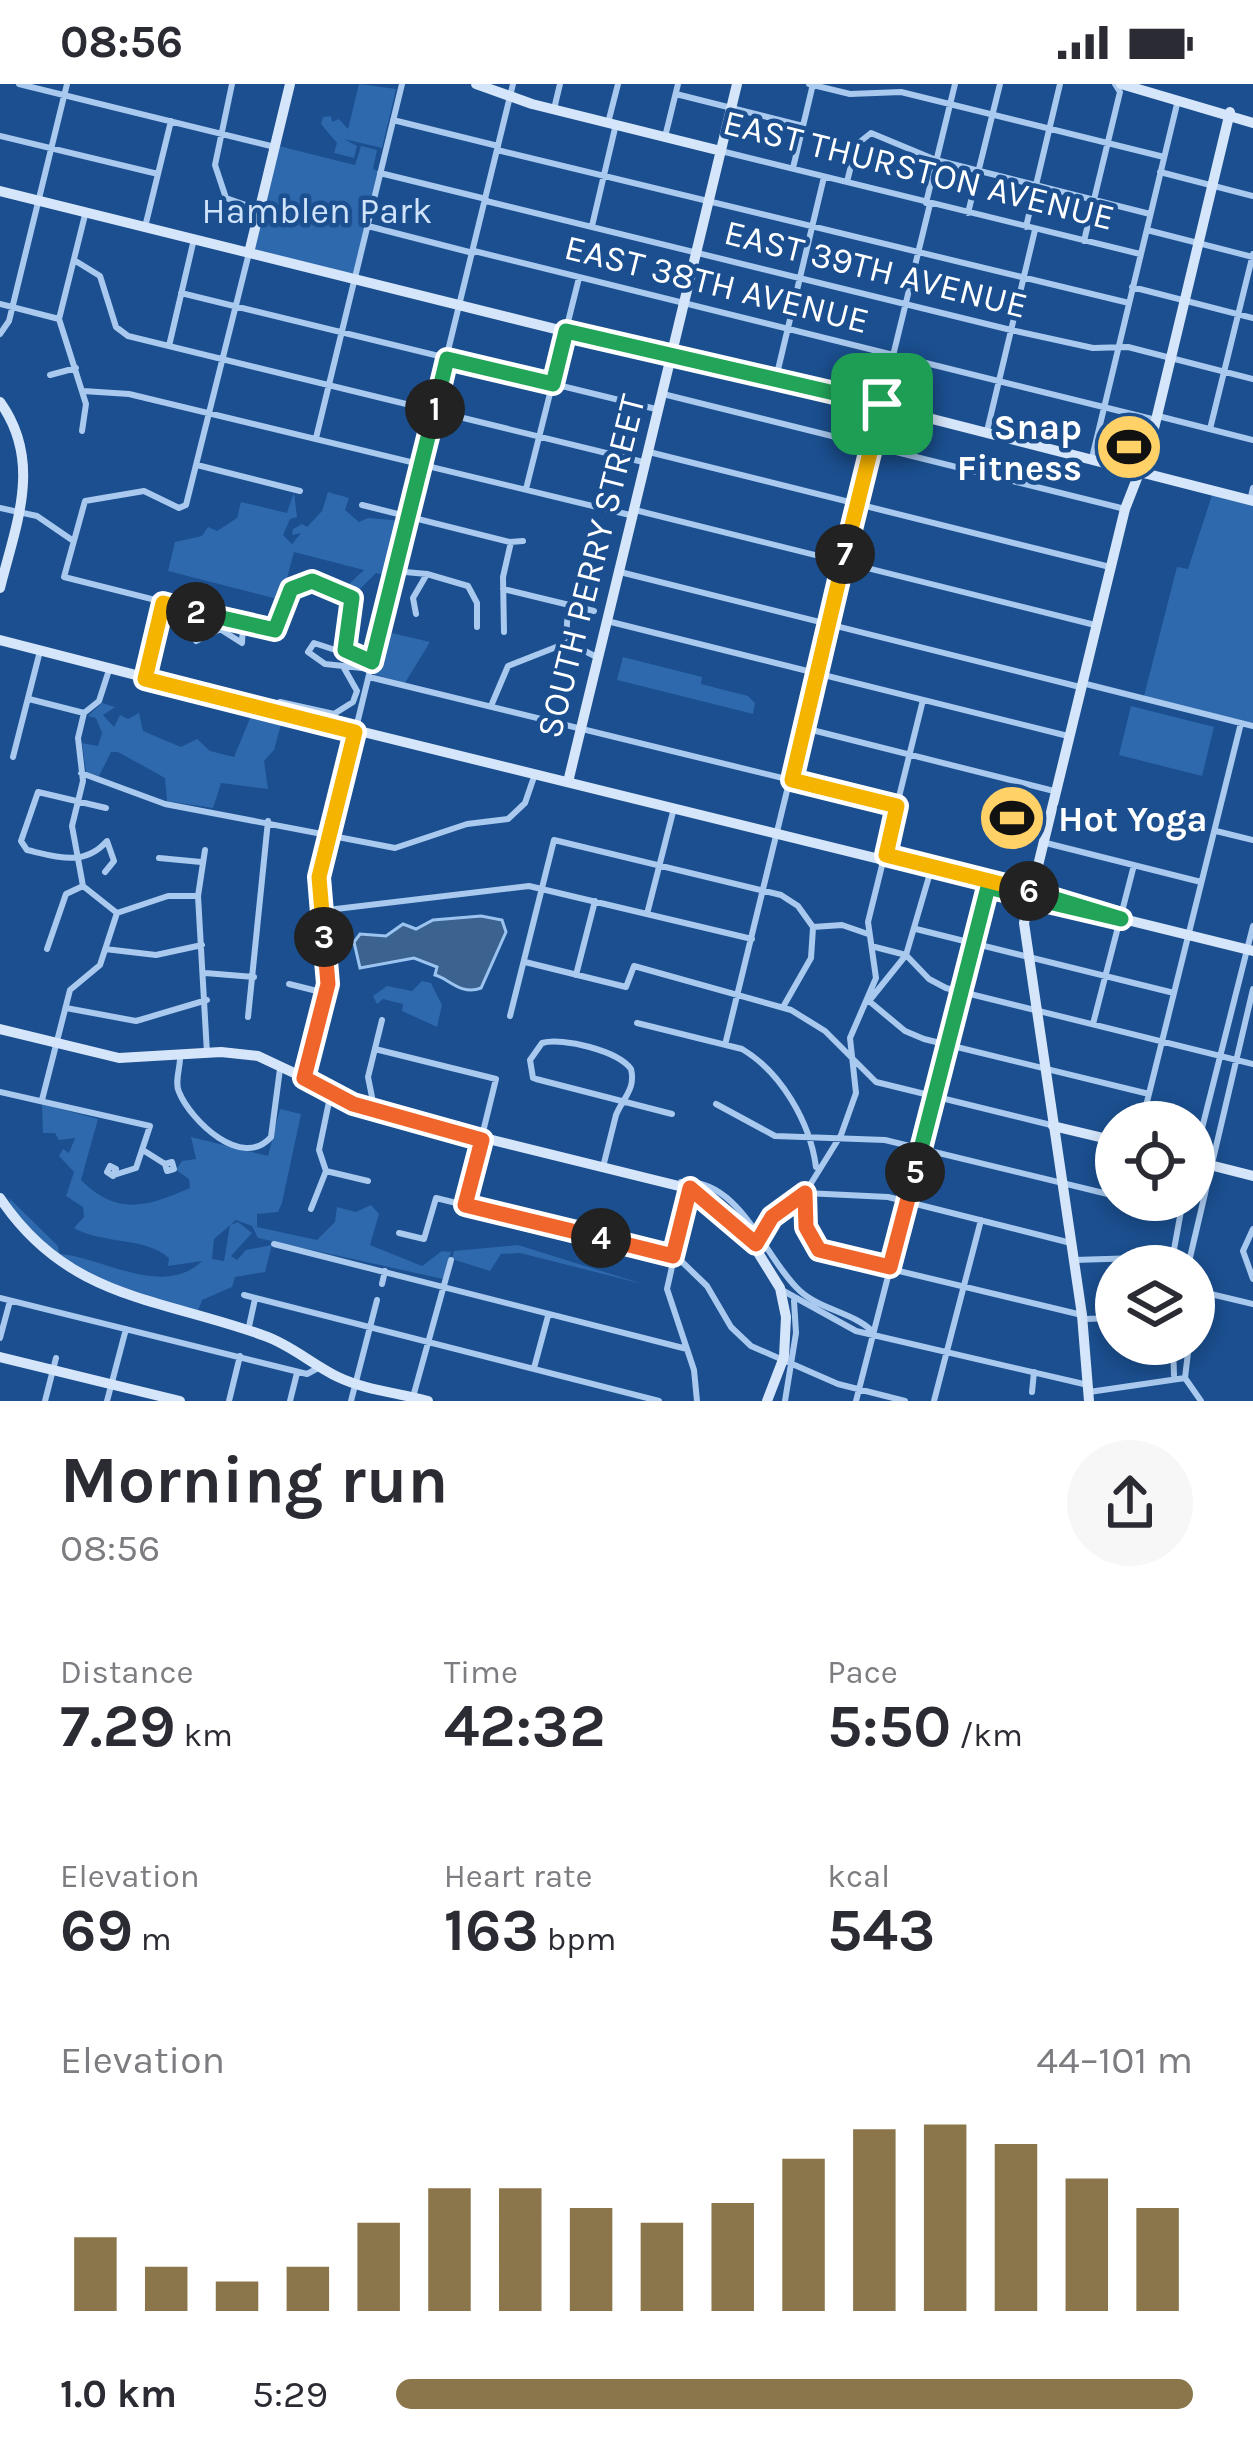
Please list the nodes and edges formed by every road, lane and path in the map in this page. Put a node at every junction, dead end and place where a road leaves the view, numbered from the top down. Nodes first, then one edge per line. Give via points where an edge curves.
1 (19, 84) edge
2 (67, 84) edge
3 (232, 84) edge
4 (290, 84) edge
5 (402, 84) edge
6 (476, 84) edge
7 (560, 84) edge
8 (618, 84) edge
9 (678, 84) edge
10 (737, 84) edge
11 (812, 84) edge
12 (955, 84) edge
13 (1000, 84) edge
14 (1060, 84) edge
15 (1124, 85) edge
16 (512, 88) edge
17 (1159, 90) edge
18 (64, 94) junction
19 (676, 94) junction
20 (1178, 99) junction
21 (950, 104) junction
22 (1207, 106) junction
23 (732, 107) junction
24 (554, 109) junction
25 (1230, 112) junction
26 (992, 114) junction
27 (393, 120) junction
28 (170, 121) junction
29 (612, 123) junction
30 (1253, 123) edge
31 (803, 126) junction
32 (1049, 128) junction
33 (1225, 132) junction
34 (220, 133) junction
35 (0, 136) edge
36 (665, 137) junction
37 (1107, 143) junction
38 (275, 147) junction
39 (52, 148) junction
40 (498, 148) junction
41 (722, 151) junction
42 (1164, 157) junction
43 (936, 160) junction
44 (793, 168) junction
45 (978, 171) junction
46 (1160, 172) junction
47 (380, 173) junction
48 (158, 174) junction
49 (604, 175) junction
50 (825, 176) junction
51 (847, 182) junction
52 (1036, 186) junction
53 (1213, 186) junction
54 (0, 191) edge
55 (1253, 196) edge
56 (486, 200) junction
57 (1094, 200) junction
58 (39, 201) junction
59 (709, 201) junction
60 (928, 203) junction
61 (260, 210) junction
62 (86, 213) junction
63 (968, 213) junction
64 (1150, 214) junction
65 (368, 226) junction
66 (592, 226) junction
67 (145, 227) junction
68 (813, 227) junction
69 (1031, 228) junction
70 (1147, 230) junction
71 (194, 239) junction
72 (1084, 241) junction
73 (1199, 243) junction
74 (474, 252) junction
75 (697, 252) junction
76 (918, 253) junction
77 (249, 254) junction
78 (1140, 254) junction
79 (1253, 256) edge
80 (74, 260) junction
81 (579, 277) junction
82 (800, 278) junction
83 (355, 279) junction
84 (1023, 279) junction
85 (1132, 287) junction
86 (182, 293) junction
87 (1185, 300) junction
88 (685, 303) junction
89 (906, 303) junction
90 (0, 304) edge
91 (1129, 304) junction
92 (461, 305) junction
93 (236, 306) junction
94 (13, 308) junction
95 (1238, 314) junction
96 (1253, 318) edge
97 (59, 319) junction
98 (788, 328) junction
99 (1011, 330) junction
100 (566, 331) junction
101 (342, 333) junction
102 (0, 334) edge
103 (169, 346) junction
104 (1118, 350) junction
105 (672, 355) junction
106 (893, 355) junction
107 (1171, 357) junction
108 (224, 359) junction
109 (447, 359) junction
110 (76, 368) junction
111 (1224, 371) junction
112 (50, 375) dead end
113 (776, 378) junction
114 (1253, 379) edge
115 (999, 381) junction
116 (553, 384) junction
117 (328, 385) junction
118 (83, 391) junction
119 (663, 394) junction
120 (882, 404) junction
121 (0, 407) edge
122 (1104, 407) junction
123 (659, 410) junction
124 (434, 412) junction
125 (210, 413) junction
126 (1157, 418) junction
127 (1210, 429) junction
128 (987, 430) junction
129 (82, 431) dead end
130 (539, 437) junction
131 (316, 438) junction
132 (1253, 440) edge
133 (872, 446) junction
134 (648, 457) junction
135 (1092, 458) junction
136 (420, 464) junction
137 (197, 466) junction
138 (1139, 470) junction
139 (526, 490) junction
140 (300, 491) dead end
141 (1252, 497) edge
142 (857, 504) junction
143 (362, 505) dead end
144 (0, 508) edge
145 (1124, 509) junction
146 (19, 513) junction
147 (634, 513) junction
148 (407, 517) junction
149 (73, 540) junction
150 (523, 541) dead end
151 (510, 547) junction
152 (843, 562) junction
153 (1110, 567) junction
154 (394, 572) junction
155 (620, 572) junction
156 (427, 574) junction
157 (0, 588) edge
158 (503, 589) junction
159 (163, 603) junction
160 (570, 606) junction
161 (594, 611) dead end
162 (416, 614) dead end
163 (607, 621) junction
164 (243, 623) junction
165 (829, 624) junction
166 (1095, 625) junction
167 (477, 627) dead end
168 (505, 632) dead end
169 (196, 641) dead end
170 (0, 642) edge
171 (569, 642) junction
172 (40, 652) junction
173 (597, 658) junction
174 (347, 659) junction
175 (109, 669) junction
176 (370, 669) junction
177 (817, 674) junction
178 (145, 679) junction
179 (1080, 685) junction
180 (28, 699) junction
181 (923, 700) junction
182 (280, 702) dead end
183 (491, 706) junction
184 (84, 713) junction
185 (1241, 723) junction
186 (1253, 726) edge
187 (581, 728) junction
188 (804, 728) junction
189 (352, 729) junction
190 (1068, 736) junction
191 (909, 754) junction
192 (13, 758) dead end
193 (934, 760) junction
194 (81, 773) junction
195 (535, 774) junction
196 (904, 774) junction
197 (792, 780) junction
198 (568, 782) junction
199 (1054, 791) junction
200 (76, 800) junction
201 (897, 806) junction
202 (106, 808) dead end
203 (674, 808) junction
204 (268, 820) junction
205 (1214, 831) junction
206 (329, 833) junction
207 (779, 834) junction
208 (1253, 840) edge
209 (1041, 842) junction
210 (205, 850) dead end
211 (76, 858) junction
212 (159, 858) dead end
213 (884, 858) junction
214 (201, 862) junction
215 (1134, 865) junction
216 (659, 866) junction
217 (105, 872) dead end
218 (930, 873) junction
219 (1202, 882) junction
220 (988, 887) junction
221 (542, 888) junction
222 (86, 889) junction
223 (764, 891) junction
224 (1028, 894) junction
225 (198, 896) junction
226 (595, 901) junction
227 (320, 911) junction
228 (117, 913) junction
229 (647, 914) junction
230 (1121, 919) junction
231 (1253, 926) edge
232 (813, 927) junction
233 (916, 929) junction
234 (868, 934) junction
235 (1188, 936) junction
236 (752, 939) junction
237 (974, 943) junction
238 (202, 945) junction
239 (875, 947) junction
240 (47, 949) dead end
241 (105, 949) junction
242 (1250, 951) edge
243 (906, 955) junction
244 (1028, 956) junction
245 (525, 962) junction
246 (206, 973) junction
247 (576, 975) junction
248 (1106, 975) junction
249 (254, 977) junction
250 (290, 984) dead end
251 (1253, 989) edge
252 (739, 991) junction
253 (961, 991) junction
254 (326, 993) junction
255 (1174, 993) junction
256 (207, 1000) junction
257 (869, 1001) junction
258 (783, 1006) junction
259 (65, 1008) junction
260 (1037, 1010) junction
261 (510, 1016) dead end
262 (248, 1017) dead end
263 (382, 1020) dead end
264 (637, 1022) dead end
265 (1093, 1024) junction
266 (0, 1029) edge
267 (1162, 1041) junction
268 (56, 1043) junction
269 (947, 1044) junction
270 (725, 1045) junction
271 (374, 1049) junction
272 (207, 1053) junction
273 (1220, 1056) junction
274 (180, 1059) junction
275 (850, 1060) junction
276 (1235, 1060) junction
277 (1253, 1064) edge
278 (1046, 1068) junction
279 (280, 1071) junction
280 (304, 1078) junction
281 (876, 1082) junction
282 (0, 1092) edge
283 (331, 1092) junction
284 (856, 1093) junction
285 (1149, 1094) junction
286 (934, 1096) junction
287 (42, 1100) junction
288 (623, 1101) junction
289 (1147, 1101) edge
290 (1209, 1101) edge
291 (716, 1104) dead end
292 (375, 1111) junction
293 (672, 1114) dead end
294 (1053, 1126) junction
295 (841, 1135) junction
296 (1095, 1137) edge
297 (1215, 1137) edge
298 (805, 1138) junction
299 (482, 1140) junction
300 (921, 1148) junction
301 (146, 1152) junction
302 (165, 1164) dead end
303 (1215, 1166) edge
304 (326, 1171) junction
305 (603, 1171) junction
306 (816, 1171) junction
307 (114, 1175) dead end
308 (1253, 1176) edge
309 (368, 1180) dead end
310 (1062, 1182) junction
311 (659, 1183) junction
312 (690, 1188) junction
313 (1095, 1191) edge
314 (805, 1193) junction
315 (0, 1198) edge
316 (908, 1202) junction
317 (465, 1205) junction
318 (311, 1209) dead end
319 (981, 1220) junction
320 (1253, 1229) edge
321 (399, 1233) dead end
322 (758, 1238) junction
323 (1071, 1243) junction
324 (274, 1244) dead end
325 (673, 1256) junction
326 (451, 1260) dead end
327 (1074, 1260) junction
328 (1095, 1260) edge
329 (890, 1267) junction
330 (385, 1271) junction
331 (1253, 1279) edge
332 (382, 1284) dead end
333 (443, 1286) junction
334 (786, 1286) junction
335 (964, 1286) junction
336 (244, 1295) dead end
337 (1215, 1295) edge
338 (0, 1298) edge
339 (256, 1298) junction
340 (10, 1300) junction
341 (377, 1300) dead end
342 (794, 1301) junction
343 (1253, 1304) edge
344 (548, 1316) junction
345 (1083, 1317) junction
346 (1095, 1317) edge
347 (371, 1326) junction
348 (126, 1329) junction
349 (248, 1331) junction
350 (873, 1332) junction
351 (0, 1338) edge
352 (428, 1340) junction
353 (687, 1349) junction
354 (947, 1350) junction
355 (240, 1356) junction
356 (0, 1358) edge
357 (789, 1359) junction
358 (55, 1364) junction
359 (1174, 1365) edge
360 (1187, 1365) edge
361 (318, 1366) junction
362 (534, 1368) junction
363 (296, 1370) junction
364 (1034, 1372) junction
365 (1174, 1376) junction
366 (1185, 1378) junction
367 (356, 1383) junction
368 (111, 1385) junction
369 (613, 1389) junction
370 (859, 1390) junction
371 (1032, 1392) dead end
372 (1089, 1393) edge
373 (777, 1398) edge
374 (413, 1399) edge
375 (172, 1400) edge
376 (45, 1401) edge
377 (107, 1401) edge
378 (229, 1401) edge
379 (290, 1401) edge
380 (351, 1401) edge
381 (428, 1401) edge
382 (610, 1401) edge
383 (659, 1401) edge
384 (697, 1401) edge
385 (856, 1401) edge
386 (905, 1401) edge
387 (934, 1401) edge
388 (1202, 1401) edge

1 - 18 street
2 - 18 street
3 - 34 street
4 - 38 street
5 - 27 street
6 - 16 street, EAST THURSTON AVENUE
7 - 24 street
8 - 29 street
9 - 19 street
10 - 23 street, SOUTH PERRY STREET
11 - 21 street
11 - 31 street
12 - 21 street
13 - 26 street
14 - 32 street
15 - 17 street
15 - 37 street
16 - 24 street, EAST THURSTON AVENUE
16 - 40 street
17 - 20 street
18 - 28 street
18 - 39 street
19 - 23 street
19 - 36 street
20 - 22 street
20 - 42 street
21 - 26 street
21 - 43 street
22 - 25 street
22 - 33 street
23 - 31 street
23 - 41 street, SOUTH PERRY STREET
24 - 29 street, EAST THURSTON AVENUE
25 - 30 street
25 - 33 street
26 - 32 street
26 - 45 street
27 - 40 street
27 - 47 street
28 - 34 street
28 - 48 street
29 - 36 street, EAST THURSTON AVENUE
29 - 49 street
31 - 44 street
32 - 37 street
32 - 52 street
33 - 53 street
34 - 38 street
34 - 61 street via 221,189
35 - 39 street
36 - 41 street, EAST THURSTON AVENUE
37 - 42 street
37 - 57 street
38 - 61 street
39 - 48 street
39 - 58 street
40 - 49 street
40 - 56 street
41 - 44 street, EAST THURSTON AVENUE
41 - 59 street, SOUTH PERRY STREET
42 - 46 street
43 - 45 street
43 - 51 street via 864,135
43 - 60 street
44 - 50 street, EAST THURSTON AVENUE
45 - 52 street
45 - 63 street
46 - 53 street
46 - 64 street
47 - 56 street, EAST 39TH AVENUE
47 - 65 street
48 - 67 street
49 - 59 street
49 - 66 street
50 - 51 street, EAST THURSTON AVENUE
50 - 68 street
51 - 60 street, EAST THURSTON AVENUE
52 - 57 street
52 - 69 street
53 - 55 street
53 - 73 street
54 - 58 street
56 - 66 street, EAST 39TH AVENUE
56 - 74 street
57 - 64 street
57 - 72 street
58 - 62 street
58 - 94 street
59 - 68 street
59 - 75 street, SOUTH PERRY STREET
60 - 63 street, EAST THURSTON AVENUE
60 - 76 street
61 - 77 street
62 - 67 street
62 - 80 street
63 - 69 street, EAST THURSTON AVENUE
64 - 70 street
65 - 74 street, EAST 38TH AVENUE
65 - 83 street
66 - 75 street, EAST 39TH AVENUE
67 - 71 street
68 - 76 street
68 - 82 street
69 - 72 street, EAST THURSTON AVENUE
69 - 84 street
70 - 73 street
70 - 78 street
71 - 77 street
71 - 86 street
72 - 78 street, EAST THURSTON AVENUE
73 - 79 street
73 - 87 street
74 - 81 street, EAST 38TH AVENUE
74 - 92 street
75 - 82 street, EAST 39TH AVENUE
75 - 88 street, SOUTH PERRY STREET
76 - 84 street
76 - 89 street
77 - 83 street
77 - 93 street
78 - 85 street
79 - 95 street
80 - 97 street
80 - 103 street via 100,276 122,333
81 - 88 street, EAST 38TH AVENUE
81 - 100 street
82 - 89 street, EAST 39TH AVENUE
82 - 98 street
83 - 92 street
83 - 101 street
84 - 91 street
84 - 99 street
85 - 87 street
85 - 91 street
86 - 93 street
86 - 103 street
87 - 95 street
87 - 107 street
88 - 98 street, EAST 38TH AVENUE
88 - 105 street, SOUTH PERRY STREET
89 - 99 street, EAST 39TH AVENUE
89 - 106 street
90 - 94 street
91 - 104 street
92 - 100 street
92 - 109 street
93 - 101 street
93 - 108 street
94 - 97 street
94 - 102 street
95 - 96 street
95 - 111 street
97 - 110 street
98 - 106 street, EAST 38TH AVENUE
98 - 113 street
99 - 104 street, EAST 39TH AVENUE
99 - 115 street
100 - 105 street
100 - 116 street
101 - 109 street
101 - 117 street
103 - 108 street
104 - 107 street, EAST 39TH AVENUE
104 - 122 street
105 - 113 street
105 - 119 street, SOUTH PERRY STREET
106 - 115 street, EAST 38TH AVENUE
106 - 120 street
107 - 111 street, EAST 39TH AVENUE
107 - 126 street
108 - 117 street
108 - 125 street
109 - 116 street
109 - 124 street
110 - 112 street
110 - 118 street
111 - 114 street, EAST 39TH AVENUE
111 - 127 street
113 - 120 street
115 - 122 street, EAST 38TH AVENUE
115 - 128 street
116 - 123 street
116 - 130 street
117 - 124 street
117 - 131 street
118 - 125 street via 110,389
118 - 129 street
119 - 123 street, SOUTH PERRY STREET
119 - 133 street
120 - 128 street
120 - 133 street
121 - 146 street via 24,460
122 - 126 street, EAST 38TH AVENUE
122 - 135 street
123 - 134 street, SOUTH PERRY STREET
124 - 130 street
124 - 136 street
125 - 131 street
125 - 137 street
126 - 127 street, EAST 38TH AVENUE
126 - 138 street
127 - 132 street, EAST 38TH AVENUE
128 - 135 street
130 - 134 street
130 - 139 street
131 - 136 street
133 - 142 street
133 - 145 street
134 - 142 street
134 - 147 street, SOUTH PERRY STREET
135 - 138 street
136 - 139 street
136 - 148 street
137 - 140 street
137 - 149 street via 183,508 144,491 85,501
138 - 141 street
138 - 145 street
139 - 147 street
142 - 152 street
142 - 153 street
143 - 148 street
144 - 146 street
145 - 153 street
146 - 149 street
146 - 157 street
147 - 152 street
147 - 155 street, SOUTH PERRY STREET
148 - 151 street
148 - 154 street
149 - 159 street via 64,577
150 - 151 street
151 - 158 street
152 - 165 street
152 - 166 street
153 - 166 street
154 - 156 street
154 - 176 street
155 - 163 street, SOUTH PERRY STREET
155 - 165 street
156 - 162 street via 413,598
156 - 167 street via 468,586
158 - 160 street
158 - 168 street
159 - 164 street
159 - 178 street
160 - 161 street
160 - 171 street
163 - 173 street, SOUTH PERRY STREET
163 - 177 street
164 - 169 street via 242,643 220,628
164 - 174 street via 274,630 291,589 312,581 354,601
165 - 177 street
165 - 179 street
166 - 179 street
170 - 172 street
171 - 173 street
171 - 183 street via 508,666
172 - 175 street
172 - 180 street
173 - 187 street, SOUTH PERRY STREET
174 - 174 street via 314,643 308,652 318,662
174 - 176 street
174 - 182 street via 353,702 334,714
175 - 178 street
175 - 184 street via 99,701
176 - 183 street
176 - 189 street
177 - 181 street
177 - 188 street
178 - 189 street
179 - 185 street
179 - 190 street
180 - 184 street
180 - 192 street
181 - 190 street
181 - 191 street
183 - 187 street
184 - 194 street
185 - 186 street
185 - 205 street
187 - 197 street
187 - 198 street, SOUTH PERRY STREET
188 - 191 street
188 - 197 street
189 - 195 street
189 - 206 street
190 - 199 street
191 - 193 street
191 - 196 street
193 - 196 street via 916,761
193 - 199 street
194 - 200 street
194 - 204 street via 165,803
195 - 198 street
195 - 206 street via 525,803 496,822 395,848
196 - 201 street
197 - 201 street
197 - 207 street
198 - 203 street
199 - 209 street
200 - 202 street
200 - 211 street
200 - 211 street via 34,794 22,847
201 - 213 street
203 - 207 street
203 - 216 street
204 - 206 street
204 - 249 street
205 - 208 street
205 - 219 street
206 - 227 street
207 - 213 street
207 - 223 street
209 - 215 street
209 - 224 street
210 - 214 street
211 - 217 street via 107,841 113,866
211 - 222 street
212 - 214 street
213 - 218 street
213 - 224 street
213 - 234 street
214 - 225 street
215 - 219 street
215 - 230 street
216 - 221 street via 554,840
216 - 223 street
216 - 229 street
218 - 220 street
218 - 233 street
219 - 235 street
220 - 224 street
220 - 237 street
221 - 226 street
221 - 227 street
221 - 245 street
222 - 228 street
222 - 240 street via 66,894
223 - 232 street via 798,906
223 - 236 street
224 - 230 street
224 - 244 street
225 - 228 street via 168,896
225 - 238 street
226 - 229 street
226 - 247 street
227 - 254 street
228 - 241 street
229 - 236 street
230 - 235 street
230 - 248 street
231 - 242 street
232 - 234 street
232 - 258 street via 811,958
233 - 237 street
233 - 243 street
234 - 239 street
235 - 242 street
235 - 255 street
236 - 252 street
237 - 244 street
237 - 253 street
238 - 241 street via 156,955
238 - 246 street
239 - 243 street
239 - 257 street
241 - 259 street
242 - 273 street
243 - 253 street via 929,980
243 - 257 street
244 - 248 street
244 - 260 street
245 - 247 street
245 - 261 street
246 - 249 street
246 - 256 street
247 - 252 street via 628,987 634,966
248 - 255 street
248 - 265 street
249 - 262 street
250 - 254 street
251 - 276 street
252 - 258 street
252 - 270 street
253 - 260 street
253 - 269 street
254 - 280 street
255 - 267 street
256 - 259 street via 136,1021
256 - 272 street
257 - 269 street via 904,1031
257 - 275 street via 853,1028
258 - 275 street via 825,1031
259 - 268 street
260 - 265 street
260 - 278 street
263 - 271 street
264 - 270 street
265 - 267 street
266 - 268 street
267 - 273 street
267 - 285 street
268 - 274 street via 119,1058
268 - 287 street
269 - 278 street
269 - 286 street
270 - 298 street via 772,1072
271 - 292 street via 368,1085
271 - 299 street via 496,1079
272 - 274 street
272 - 279 street via 239,1053
273 - 276 street
273 - 290 street
274 - 279 street via 176,1087 192,1112 219,1140 248,1148 271,1137
275 - 281 street
275 - 284 street
276 - 277 street
276 - 297 street
278 - 285 street
278 - 294 street
279 - 280 street
280 - 283 street
281 - 284 street
281 - 286 street
282 - 287 street
283 - 292 street
283 - 304 street via 319,1150
284 - 295 street
285 - 289 street
286 - 294 street
286 - 300 street
287 - 301 street via 150,1126
288 - 288 street via 633,1081 622,1058 560,1040 542,1043 530,1060 533,1078
288 - 293 street
288 - 305 street
291 - 298 street via 760,1132
292 - 299 street
294 - 296 street
294 - 310 street
295 - 298 street
295 - 300 street
295 - 306 street
298 - 306 street
299 - 305 street
299 - 317 street
300 - 310 street
300 - 316 street
301 - 302 street
301 - 307 street via 128,1174
303 - 308 street
304 - 309 street
304 - 318 street
305 - 311 street
306 - 314 street
310 - 313 street
310 - 323 street
311 - 312 street
311 - 322 street via 701,1182
312 - 322 street
312 - 325 street
314 - 316 street
314 - 322 street
314 - 329 street via 806,1227 819,1250
315 - 349 street via 78,1276
316 - 319 street
316 - 329 street
317 - 321 street via 436,1198 424,1239
317 - 325 street
319 - 323 street
319 - 335 street
320 - 331 street via 1244,1251
322 - 334 street
323 - 327 street
324 - 330 street
325 - 353 street via 668,1304
325 - 357 street via 706,1286 743,1340
326 - 333 street
327 - 328 street
327 - 345 street
329 - 335 street
329 - 350 street
330 - 332 street
330 - 333 street
333 - 344 street
333 - 352 street
334 - 342 street
334 - 350 street
334 - 357 street
335 - 345 street
335 - 354 street
336 - 339 street
337 - 343 street
338 - 340 street
339 - 347 street
339 - 349 street
340 - 348 street
340 - 351 street
341 - 347 street
342 - 350 street
342 - 357 street
344 - 353 street
344 - 362 street
345 - 346 street
345 - 372 street
347 - 352 street
347 - 367 street
348 - 355 street
348 - 368 street
349 - 361 street
350 - 354 street
350 - 370 street
352 - 362 street
352 - 374 street
353 - 384 street
354 - 364 street
354 - 387 street
355 - 363 street
355 - 378 street
356 - 358 street
357 - 370 street
357 - 373 street
358 - 368 street
358 - 376 street
359 - 365 street
360 - 366 street
361 - 363 street
361 - 367 street
362 - 369 street
363 - 379 street
364 - 371 street
364 - 372 street
365 - 366 street
365 - 372 street
366 - 388 street
367 - 374 street
367 - 380 street
368 - 375 street
368 - 377 street
369 - 382 street
369 - 383 street
370 - 385 street
370 - 386 street
374 - 381 street

